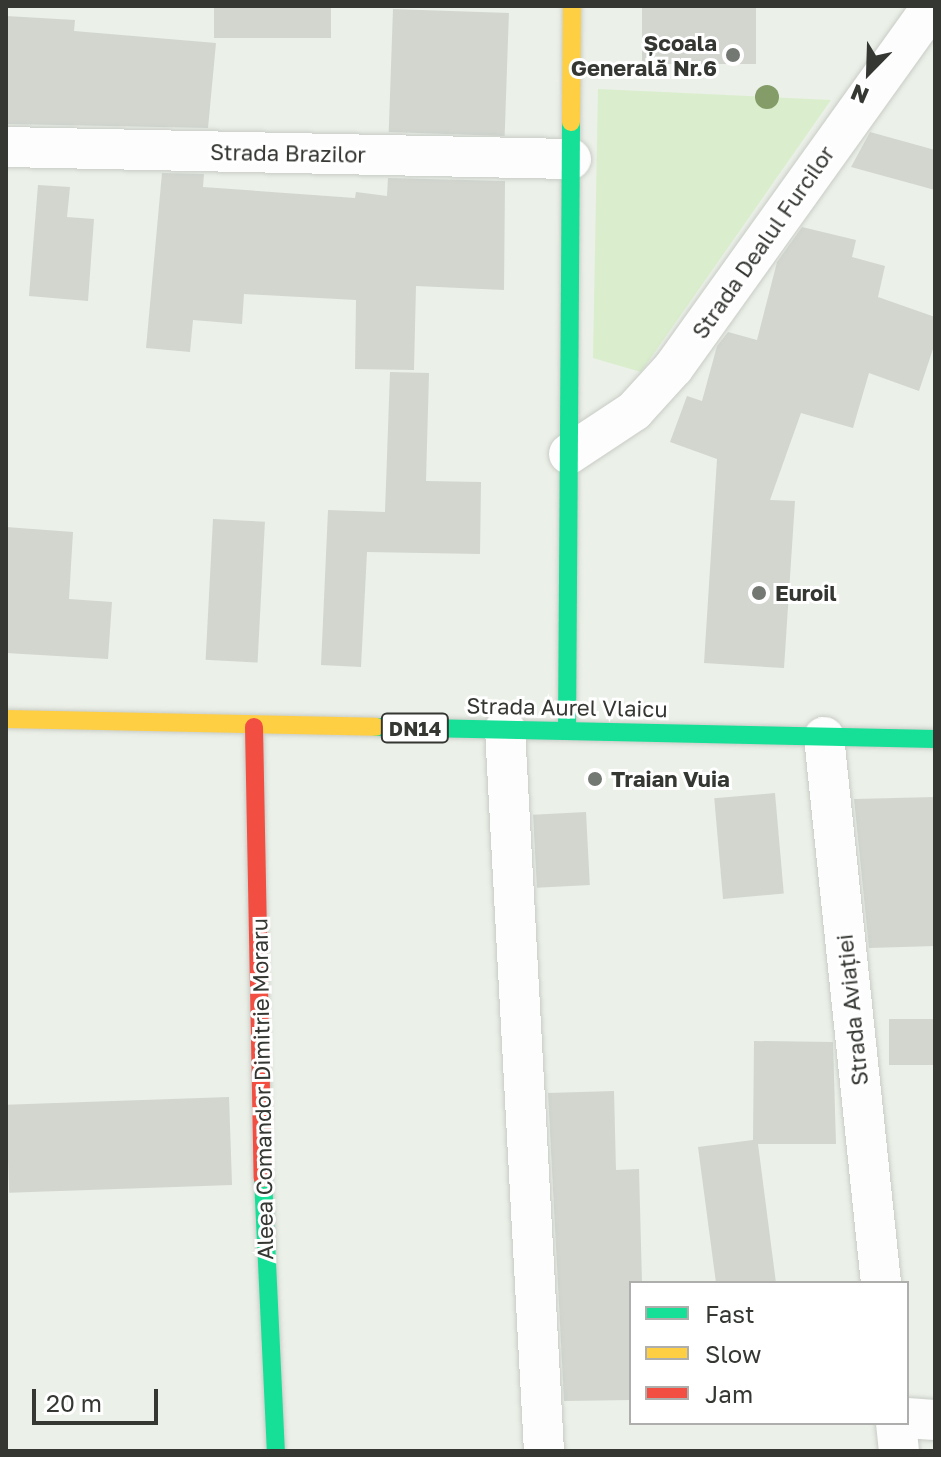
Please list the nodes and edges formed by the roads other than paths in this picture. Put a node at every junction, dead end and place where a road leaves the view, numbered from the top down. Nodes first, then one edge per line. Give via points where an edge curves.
1 (572, 6) edge
2 (932, 6) edge
3 (6, 147) edge
4 (571, 159) junction
5 (569, 454) junction
6 (6, 719) edge
7 (254, 727) junction
8 (505, 729) junction
9 (567, 731) junction
10 (824, 737) junction
11 (935, 739) edge
12 (881, 1281) edge
13 (909, 1418) edge
14 (935, 1420) edge
15 (896, 1425) edge
16 (276, 1451) edge
17 (544, 1451) edge
18 (899, 1451) edge

1 - 4 street
2 - 5 street, Strada Dealul Furcilor via 674,367 634,411
3 - 4 street, Strada Brazilor
4 - 5 street
5 - 9 street
6 - 7 street, Strada Aurel Vlaicu / DN14
7 - 8 street, Strada Aurel Vlaicu / DN14
7 - 16 street, Aleea Comandor Dimitrie Moraru via 264,1204
8 - 9 street, Strada Aurel Vlaicu / DN14
8 - 17 street
9 - 10 street, Strada Aurel Vlaicu / DN14
10 - 11 street, Strada Aurel Vlaicu / DN14
10 - 12 street, Strada Aviației
13 - 14 street
15 - 18 street

